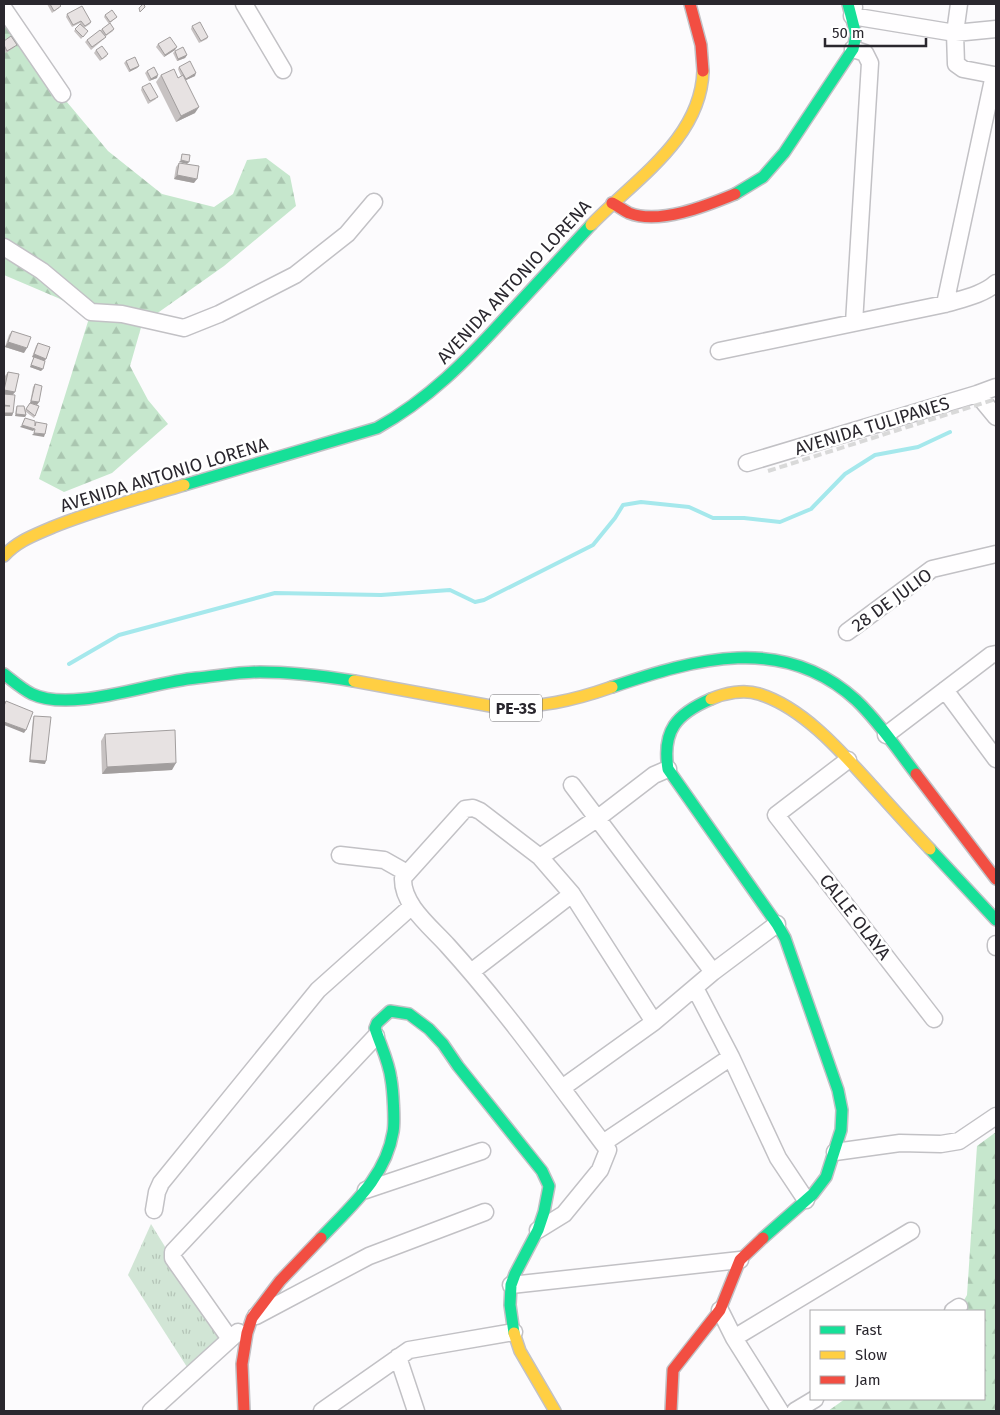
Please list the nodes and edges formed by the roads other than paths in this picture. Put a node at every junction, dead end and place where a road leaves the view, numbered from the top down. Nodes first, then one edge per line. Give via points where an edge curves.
1 (244, 4) edge
2 (690, 4) edge
3 (959, 4) edge
4 (852, 8) edge
5 (4, 9) edge
6 (996, 30) edge
7 (955, 33) junction
8 (853, 49) junction
9 (283, 70) dead end
10 (995, 75) edge
11 (62, 94) dead end
12 (374, 202) dead end
13 (612, 203) junction
14 (4, 246) edge
15 (996, 283) edge
16 (944, 304) junction
17 (854, 323) junction
18 (719, 351) dead end
19 (996, 387) edge
20 (977, 394) junction
21 (996, 417) edge
22 (747, 463) dead end
23 (996, 554) edge
24 (4, 556) edge
25 (847, 632) dead end
26 (996, 654) edge
27 (4, 674) edge
28 (945, 690) junction
29 (886, 735) junction
30 (996, 759) edge
31 (848, 760) junction
32 (668, 768) junction
33 (572, 785) dead end
34 (598, 818) junction
35 (340, 855) dead end
36 (540, 856) junction
37 (407, 873) junction
38 (996, 879) edge
39 (572, 894) junction
40 (412, 906) junction
41 (996, 920) edge
42 (777, 924) junction
43 (471, 972) junction
44 (713, 972) junction
45 (695, 988) junction
46 (934, 1019) dead end
47 (654, 1022) junction
48 (376, 1036) junction
49 (731, 1057) junction
50 (562, 1088) junction
51 (996, 1116) edge
52 (603, 1143) junction
53 (482, 1150) dead end
54 (835, 1152) junction
55 (366, 1190) junction
56 (806, 1200) junction
57 (154, 1210) dead end
58 (485, 1212) dead end
59 (538, 1230) junction
60 (911, 1231) dead end
61 (740, 1260) junction
62 (511, 1285) junction
63 (720, 1310) junction
64 (252, 1318) junction
65 (514, 1332) junction
66 (734, 1338) junction
67 (230, 1339) junction
68 (398, 1357) junction
69 (813, 1400) edge
70 (151, 1411) edge
71 (244, 1411) edge
72 (322, 1411) edge
73 (416, 1411) edge
74 (556, 1411) edge
75 (671, 1411) edge
76 (780, 1411) edge
77 (795, 1411) edge

1 - 9 street
2 - 13 main road, AVENIDA ANTONIO LORENA via 698,28 704,71 703,88 693,114 661,158
3 - 7 street
4 - 7 street
4 - 8 main road via 856,35
5 - 11 street
6 - 7 street
7 - 10 street via 956,64 963,69
8 - 13 main road via 784,153 756,182 734,195 670,216 630,213
8 - 17 street via 865,53 870,63
10 - 16 street
12 - 14 street via 347,234 295,275 184,328 122,314 91,312 42,270
13 - 24 main road, AVENIDA ANTONIO LORENA via 464,364 394,420 378,428 85,514 23,540
15 - 16 street via 974,295
16 - 17 street
17 - 18 street
19 - 20 street, AVENIDA TULIPANES
20 - 21 street
20 - 22 street, AVENIDA TULIPANES
23 - 25 street, 28 DE JULIO via 932,569
26 - 28 street
27 - 29 main road, PE-3S via 32,694 48,699 77,699 193,678 259,672 318,675 496,707 518,708 571,701 672,667 705,660 770,658 821,675 840,686
28 - 29 street
28 - 30 street
29 - 38 main road, PE-3S
31 - 32 main road via 807,720 772,698 745,692 707,700 672,724 664,752
31 - 41 main road
31 - 46 street, CALLE OLAYA via 776,815
32 - 34 street
32 - 42 main road
33 - 34 street
34 - 36 street
34 - 44 street
35 - 37 street via 384,860
36 - 37 street via 480,811 465,809
36 - 39 street
37 - 40 street via 402,887
39 - 43 street
39 - 47 street
40 - 43 street
40 - 57 street via 318,990 161,1183
42 - 44 street
42 - 54 main road via 785,938 838,1090 842,1110
43 - 50 street
44 - 45 street
45 - 47 street
45 - 49 street
47 - 50 street
48 - 55 main road via 391,1078 393,1132 378,1172
48 - 59 main road via 377,1023 390,1011 398,1011 416,1019 444,1044 542,1171 549,1186
48 - 67 street via 173,1252 173,1258
49 - 52 street
49 - 56 street via 778,1158
50 - 52 street
51 - 54 street via 959,1141 900,1143
52 - 59 street via 608,1150 600,1170 564,1214
53 - 55 street
54 - 56 main road via 826,1177
55 - 64 main road via 280,1281
56 - 61 main road
58 - 64 street via 369,1256
59 - 62 main road
60 - 66 street
61 - 62 street
61 - 63 main road
62 - 65 main road
63 - 66 street
63 - 75 main road via 673,1370
64 - 67 street
64 - 71 main road via 242,1364
65 - 68 street via 426,1346
65 - 74 main road via 520,1351
66 - 76 street
67 - 70 street
68 - 72 street
68 - 73 street
69 - 77 street

